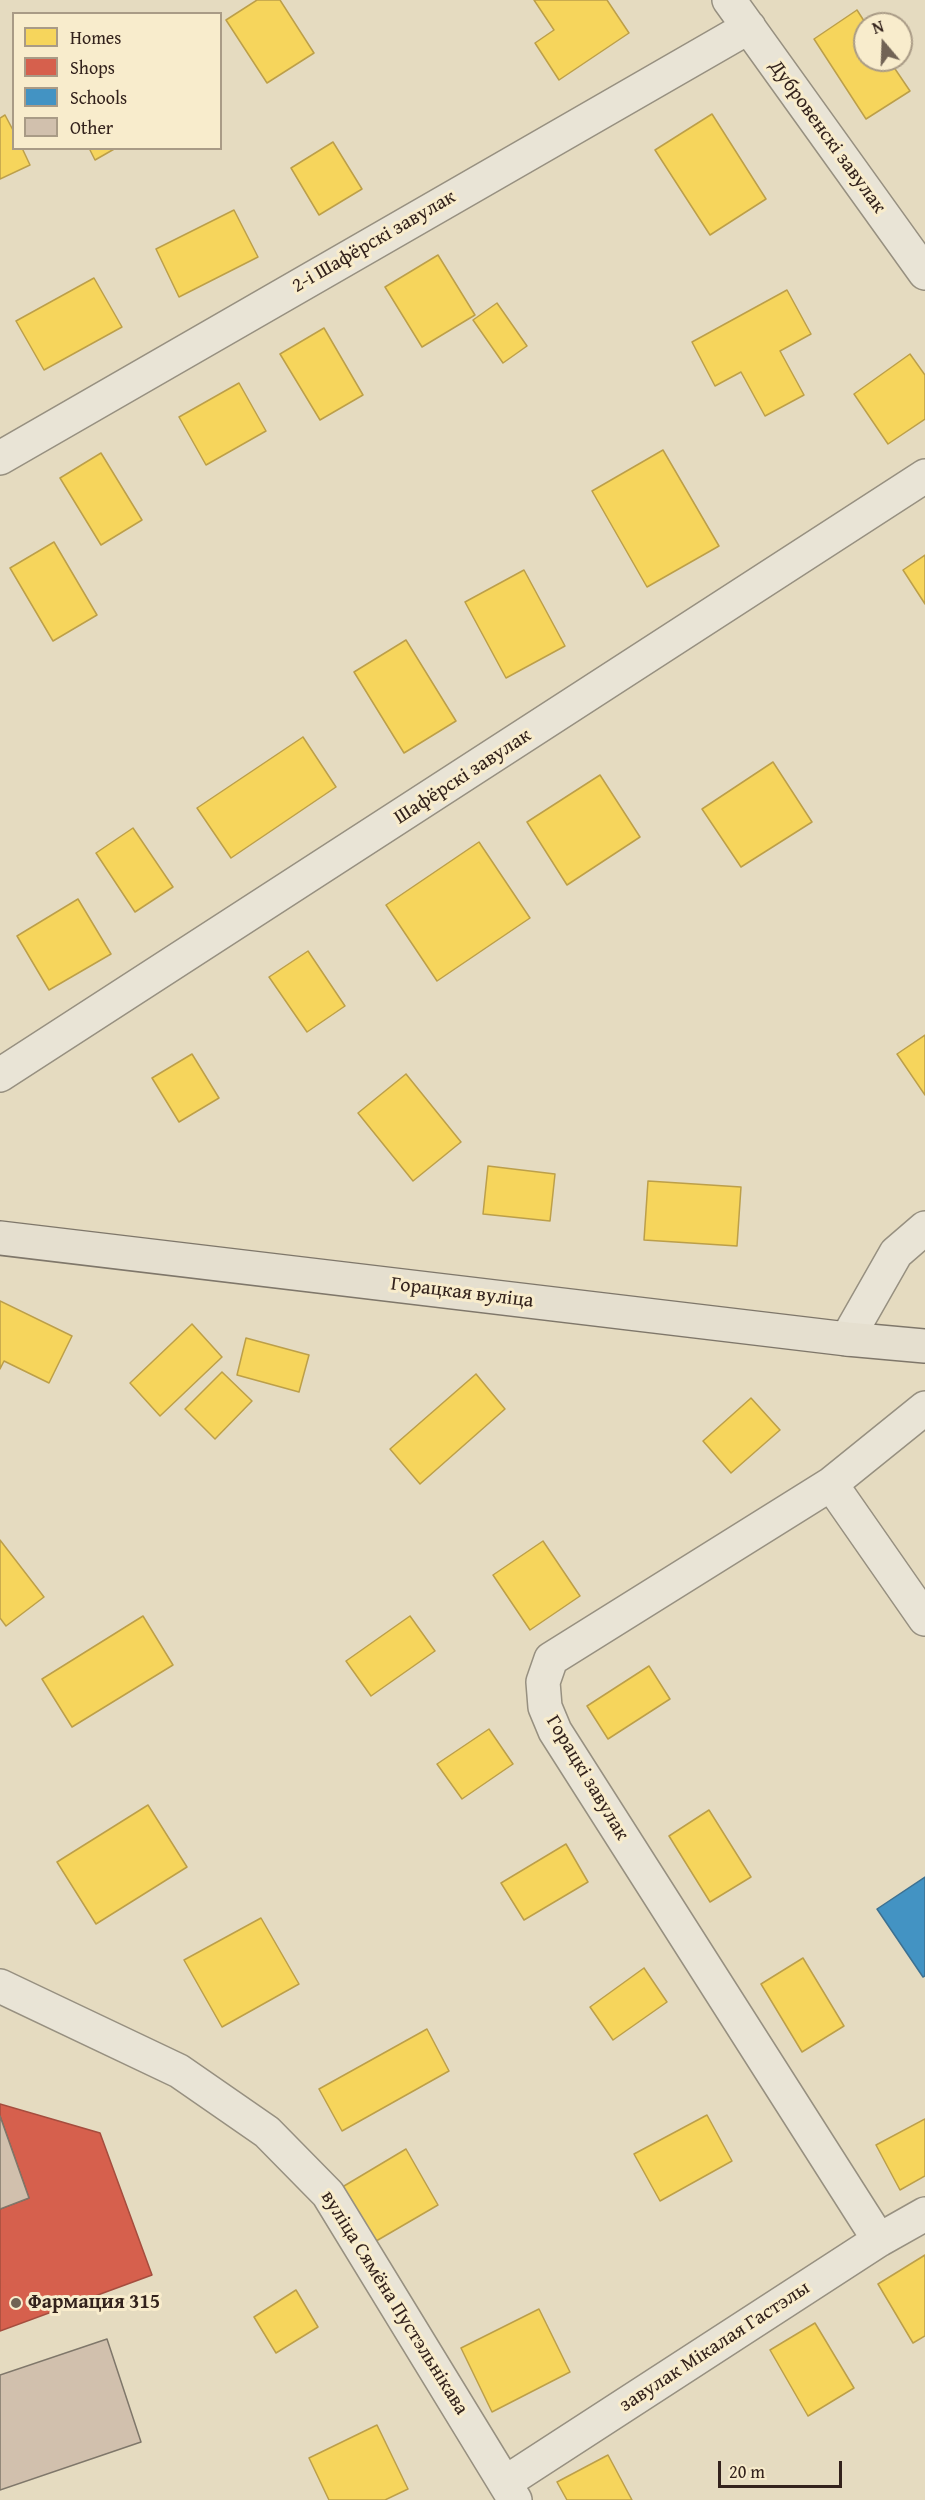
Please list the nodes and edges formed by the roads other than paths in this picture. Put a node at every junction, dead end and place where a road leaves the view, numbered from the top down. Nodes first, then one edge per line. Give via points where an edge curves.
1 (729, 0) edge
2 (748, 27) junction
3 (925, 273) edge
4 (0, 458) edge
5 (925, 476) edge
6 (0, 1075) edge
7 (925, 1228) edge
8 (0, 1238) edge
9 (847, 1339) junction
10 (925, 1346) edge
11 (925, 1408) edge
12 (831, 1484) junction
13 (925, 1619) edge
14 (0, 1986) edge
15 (925, 2214) edge
16 (879, 2240) junction
17 (511, 2491) edge

1 - 2 street, Дубровенскі завулак
2 - 3 street, Дубровенскі завулак
2 - 4 street, 2-і Шафёрскі завулак
5 - 6 street, Шафёрскі завулак
7 - 9 street via 896,1253
8 - 9 main road, Горацкая вуліца
9 - 10 main road, Горацкая вуліца
11 - 12 street, Горацкі завулак
12 - 13 street
12 - 16 street, Горацкі завулак via 551,1659 543,1682 545,1707 555,1731
14 - 17 street, вуліца Сямёна Пустэльнікава via 179,2071 267,2132 328,2194
15 - 16 street, завулак Мікалая Гастэлы
16 - 17 street, завулак Мікалая Гастэлы

